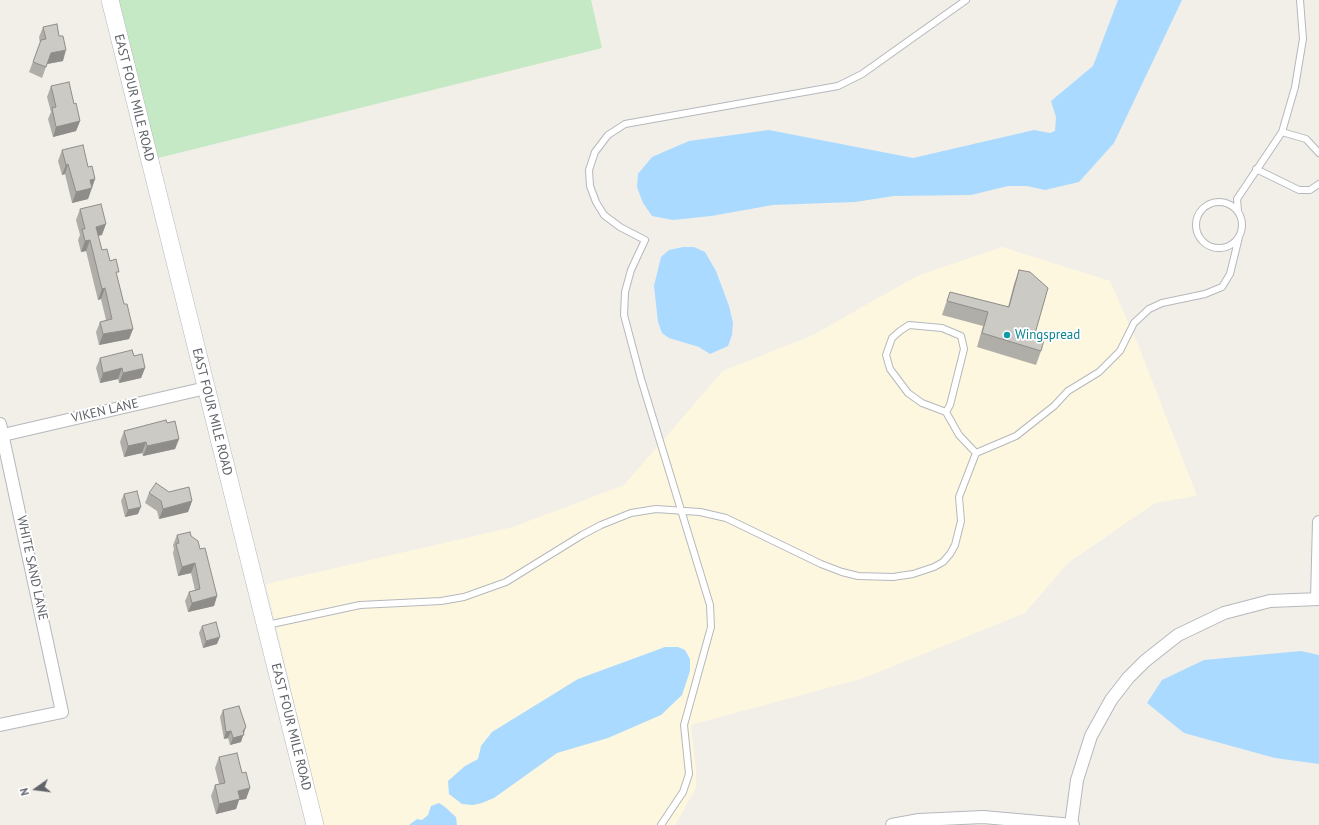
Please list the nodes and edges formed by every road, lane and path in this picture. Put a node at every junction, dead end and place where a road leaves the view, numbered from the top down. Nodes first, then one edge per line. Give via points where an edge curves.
1 (110, 0) edge
2 (966, 0) edge
3 (1300, 0) edge
4 (1282, 132) junction
5 (1319, 153) edge
6 (1256, 169) junction
7 (1319, 184) edge
8 (1238, 211) junction
9 (1239, 236) junction
10 (206, 388) junction
11 (946, 412) junction
12 (1, 430) edge
13 (976, 453) junction
14 (682, 511) junction
15 (1319, 522) edge
16 (1318, 599) edge
17 (266, 626) junction
18 (0, 725) edge
19 (315, 825) edge
20 (661, 825) edge
21 (892, 825) edge
22 (1072, 825) edge

1 - 10 street, EAST FOUR MILE ROAD
2 - 14 lane via 862,74 838,86 625,124 608,135 595,152 589,170 590,186 596,202 604,215 645,240 631,270 625,292 624,315
3 - 4 lane via 1303,39 1295,87
4 - 5 lane via 1306,140
4 - 6 lane
6 - 7 lane via 1298,190 1310,190
6 - 8 lane via 1237,199
8 - 9 lane via 1242,224
8 - 9 lane via 1226,203 1211,204 1199,214 1197,230 1205,243 1220,248 1227,246
9 - 13 lane via 1230,274 1222,287 1149,309 1134,323 1120,351 1099,372 1068,391 1054,406 1016,436
10 - 12 street, VIKEN LANE
10 - 17 street, EAST FOUR MILE ROAD
11 - 11 lane via 964,349 961,336 942,328 909,325 892,338 886,356 890,369 908,392 922,403
11 - 13 lane via 959,436
12 - 18 street, WHITE SAND LANE via 62,712
13 - 14 lane via 959,497 961,521 955,545 943,562 913,574 873,577 842,572 726,518
14 - 17 lane via 656,509 616,518 582,535 506,582 464,597 442,601 360,605
14 - 20 lane via 710,605 711,627 684,725 689,774 683,792
15 - 16 street
16 - 22 street via 1270,601 1224,613 1178,635 1145,661 1111,700 1091,736 1077,780
17 - 19 street, EAST FOUR MILE ROAD
21 - 22 street via 919,820 983,817

